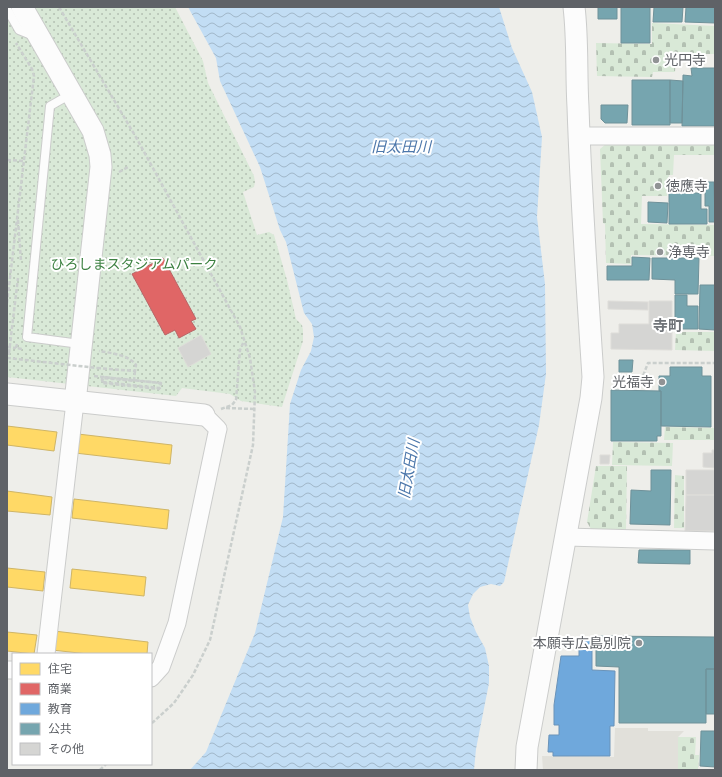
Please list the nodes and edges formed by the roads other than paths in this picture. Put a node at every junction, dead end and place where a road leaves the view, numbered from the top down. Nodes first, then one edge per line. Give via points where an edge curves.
1 (22, 7) edge
2 (574, 7) edge
3 (7, 9) edge
4 (40, 39) junction
5 (71, 94) junction
6 (579, 136) junction
7 (715, 136) edge
8 (87, 347) junction
9 (7, 394) edge
10 (74, 402) junction
11 (204, 415) joint
12 (566, 537) junction
13 (715, 541) edge
14 (46, 653) edge
15 (152, 677) edge
16 (526, 770) edge

1 - 4 street
2 - 6 street via 577,32
3 - 4 lane via 19,30
4 - 5 street
5 - 8 street via 93,131 101,167
5 - 8 lane via 50,106 27,337
6 - 7 street
6 - 12 street via 593,377
8 - 10 street
9 - 10 street
10 - 11 street
10 - 14 street
11 - 15 street via 218,429 177,623 161,667
12 - 13 street
12 - 16 street via 527,747

